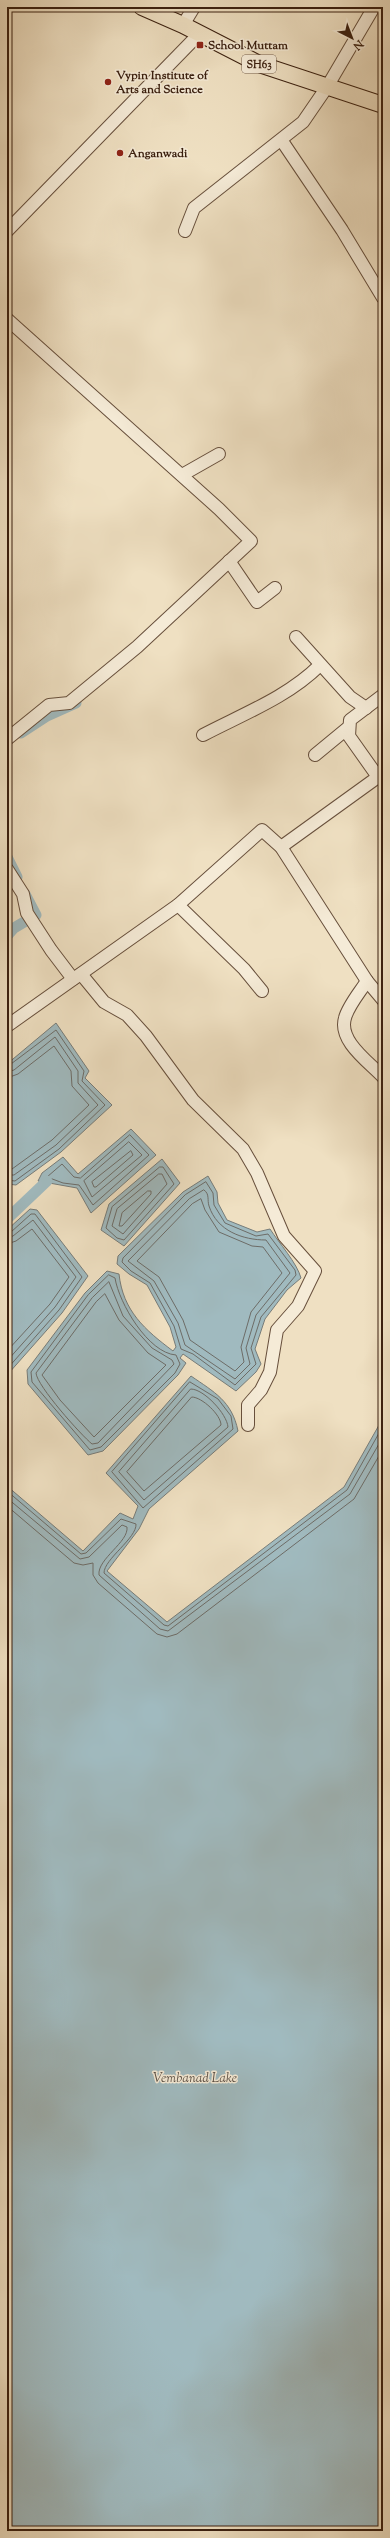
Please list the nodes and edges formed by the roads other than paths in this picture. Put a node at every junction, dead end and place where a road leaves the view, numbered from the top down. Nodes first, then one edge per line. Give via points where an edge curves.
1 (142, 7) edge
2 (194, 7) edge
3 (374, 7) edge
4 (183, 25) junction
5 (200, 33) junction
6 (328, 87) junction
7 (383, 105) edge
8 (282, 141) junction
9 (185, 230) dead end
10 (7, 231) edge
11 (383, 298) edge
12 (7, 319) edge
13 (219, 454) dead end
14 (182, 476) junction
15 (229, 561) junction
16 (275, 588) dead end
17 (296, 637) dead end
18 (320, 665) junction
19 (383, 695) edge
20 (366, 708) junction
21 (349, 727) junction
22 (203, 735) dead end
23 (7, 739) edge
24 (315, 755) dead end
25 (281, 847) junction
26 (7, 869) edge
27 (178, 905) junction
28 (77, 977) junction
29 (367, 981) junction
30 (262, 991) dead end
31 (383, 1000) edge
32 (7, 1026) edge
33 (383, 1077) edge
34 (248, 1425) dead end

1 - 4 main road, SH63
2 - 4 street
3 - 6 street
4 - 5 main road, SH63
5 - 6 main road, SH63 via 259,64
5 - 10 street
6 - 7 main road, SH63
6 - 8 street via 303,122
8 - 9 street via 194,208
8 - 11 street via 342,230
12 - 14 street
13 - 14 street
14 - 15 street via 251,541
15 - 16 street via 257,602
15 - 23 street via 137,647 69,704 49,705
17 - 18 street
18 - 20 street via 350,697
18 - 22 street via 308,677 254,710
19 - 20 street
20 - 21 street via 350,720
21 - 24 street
21 - 25 street via 349,736 378,777
25 - 27 street via 262,830
25 - 29 street
26 - 28 street via 23,894 31,919
27 - 28 street
27 - 30 street via 244,969
28 - 32 street
28 - 34 street via 104,1002 127,1015 146,1036 193,1100 243,1149 257,1173 284,1236 315,1271 298,1306 277,1330 270,1372 261,1390 248,1405
29 - 31 street
29 - 33 street via 345,1018 344,1029 347,1039

